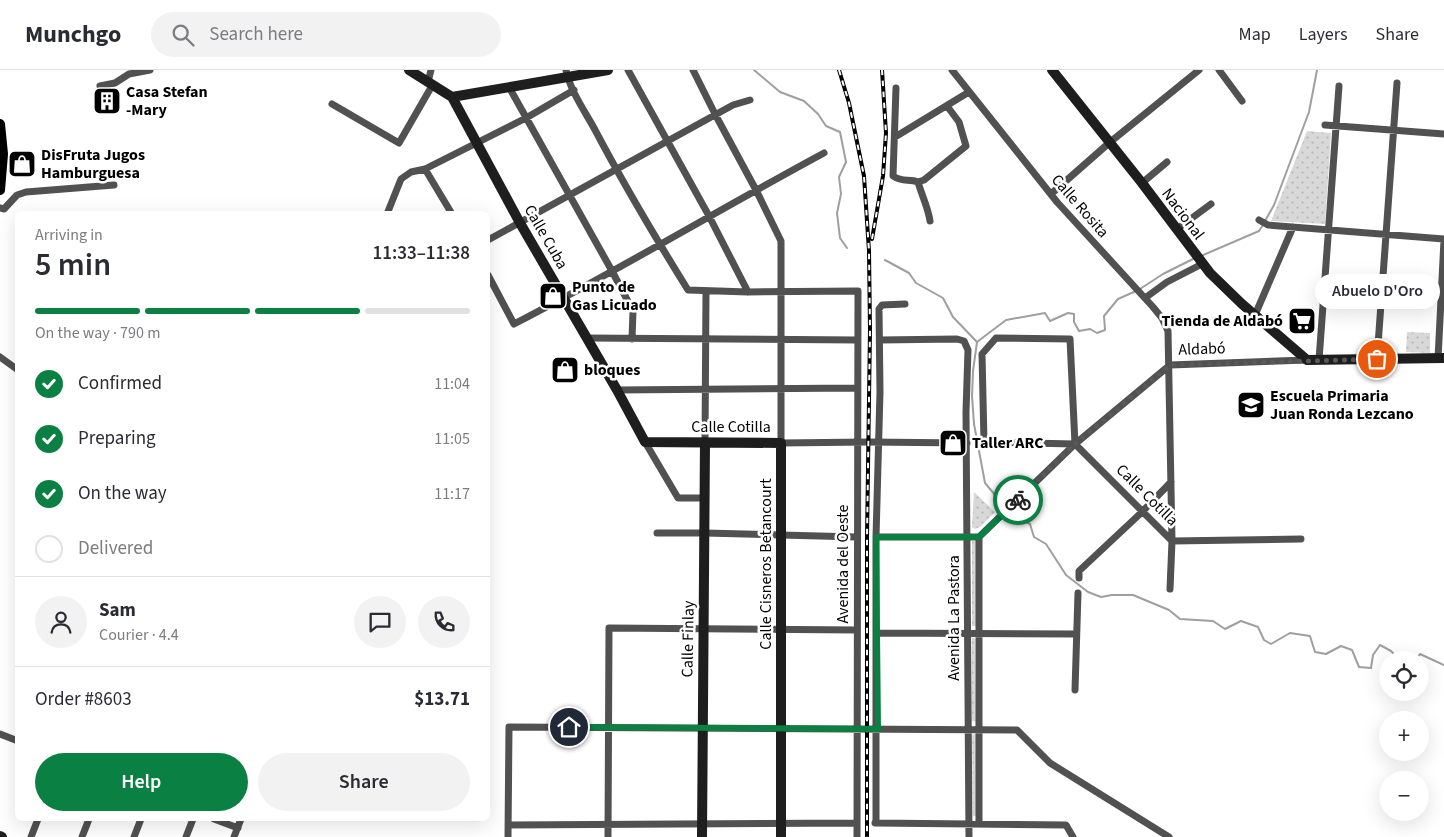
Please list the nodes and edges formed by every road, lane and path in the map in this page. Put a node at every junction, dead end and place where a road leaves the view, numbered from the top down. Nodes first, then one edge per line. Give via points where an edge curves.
1 (150, 70) edge
2 (408, 70) edge
3 (431, 70) edge
4 (608, 70) edge
5 (628, 70) edge
6 (693, 70) edge
7 (952, 70) edge
8 (1052, 70) edge
9 (1199, 70) edge
10 (1219, 70) edge
11 (139, 71) edge
12 (566, 74) edge
13 (430, 83) junction
14 (1397, 83) dead end
15 (100, 86) dead end
16 (1339, 86) dead end
17 (509, 87) junction
18 (896, 88) dead end
19 (574, 90) junction
20 (969, 92) junction
21 (452, 96) junction
22 (750, 100) dead end
23 (1242, 102) dead end
24 (332, 104) dead end
25 (948, 106) junction
26 (715, 114) junction
27 (526, 118) junction
28 (0, 124) edge
29 (1325, 126) dead end
30 (1335, 126) junction
31 (1393, 130) junction
32 (1444, 134) edge
33 (895, 137) junction
34 (667, 140) junction
35 (478, 142) junction
36 (1109, 144) junction
37 (824, 153) dead end
38 (1167, 162) dead end
39 (425, 169) junction
40 (616, 169) junction
41 (918, 182) junction
42 (1142, 183) junction
43 (114, 185) dead end
44 (0, 190) edge
45 (756, 190) junction
46 (570, 194) junction
47 (1051, 194) junction
48 (1211, 204) dead end
49 (0, 208) edge
50 (388, 211) edge
51 (450, 211) edge
52 (709, 216) junction
53 (1258, 220) dead end
54 (930, 221) dead end
55 (520, 223) junction
56 (1293, 227) junction
57 (1177, 229) junction
58 (1328, 230) junction
59 (1385, 235) junction
60 (490, 239) edge
61 (1444, 239) edge
62 (660, 245) junction
63 (1198, 259) junction
64 (612, 271) junction
65 (490, 279) edge
66 (706, 292) junction
67 (748, 292) junction
68 (782, 292) junction
69 (1143, 296) junction
70 (564, 298) junction
71 (905, 304) dead end
72 (1255, 315) junction
73 (586, 338) junction
74 (632, 339) junction
75 (705, 340) junction
76 (858, 340) junction
77 (880, 340) junction
78 (781, 341) junction
79 (0, 357) edge
80 (1441, 358) edge
81 (1377, 359) junction
82 (1307, 360) junction
83 (1320, 360) junction
84 (1170, 365) junction
85 (15, 368) edge
86 (857, 388) junction
87 (781, 389) junction
88 (617, 390) junction
89 (705, 390) junction
90 (645, 442) junction
91 (705, 442) junction
92 (782, 442) junction
93 (857, 442) junction
94 (878, 442) junction
95 (967, 443) junction
96 (1075, 444) junction
97 (1171, 482) junction
98 (704, 498) junction
99 (1142, 512) junction
100 (657, 533) dead end
101 (705, 533) junction
102 (780, 534) junction
103 (857, 537) junction
104 (876, 537) junction
105 (968, 537) junction
106 (979, 537) junction
107 (1301, 539) dead end
108 (1172, 541) junction
109 (1079, 578) dead end
110 (1170, 590) dead end
111 (1078, 593) dead end
112 (703, 629) junction
113 (782, 629) junction
114 (857, 630) junction
115 (878, 633) junction
116 (968, 634) junction
117 (979, 634) junction
118 (1076, 634) junction
119 (1075, 690) dead end
120 (608, 728) junction
121 (702, 728) junction
122 (780, 728) junction
123 (857, 729) junction
124 (878, 729) junction
125 (969, 729) junction
126 (979, 730) junction
127 (0, 734) edge
128 (15, 740) edge
129 (37, 821) edge
130 (88, 821) edge
131 (140, 821) edge
132 (192, 821) edge
133 (219, 821) edge
134 (241, 821) edge
135 (857, 822) junction
136 (702, 823) junction
137 (781, 823) junction
138 (969, 823) junction
139 (979, 823) junction
140 (508, 824) junction
141 (608, 824) junction
142 (238, 828) junction
143 (31, 837) edge
144 (82, 837) edge
145 (134, 837) edge
146 (186, 837) edge
147 (234, 837) edge
148 (508, 837) edge
149 (608, 837) edge
150 (702, 837) edge
151 (780, 837) edge
152 (857, 837) edge
153 (969, 837) edge
154 (1073, 837) edge
155 (1169, 837) edge

1 - 11 street
2 - 13 street
3 - 13 street
4 - 12 street
5 - 34 street
6 - 26 street, Calle Cisneros Betancourt
7 - 20 street, Calle Rosita
8 - 36 street, Nacional
9 - 36 street
10 - 23 street
11 - 15 street via 115,83
12 - 17 street
12 - 19 street
13 - 21 street
13 - 24 street via 399,143
14 - 31 street
16 - 30 street
17 - 21 street
17 - 27 street
18 - 33 street
19 - 27 street
19 - 40 street
20 - 25 street
20 - 47 street, Calle Rosita
21 - 35 street, Calle Cuba
22 - 26 street
25 - 33 street
25 - 41 street via 959,122 966,146
26 - 34 street
26 - 45 street, Calle Cisneros Betancourt
27 - 35 street
27 - 46 street
28 - 44 main road via 4,154
29 - 30 street
30 - 31 street
30 - 58 street
31 - 32 street
31 - 59 street
33 - 41 street via 893,176 902,181
34 - 40 street
34 - 52 street
35 - 39 street
35 - 55 street, Calle Cuba
36 - 42 street, Nacional
36 - 47 street
37 - 45 street
38 - 42 street
39 - 50 street via 411,172 402,179
39 - 51 street
40 - 46 street
40 - 62 street
41 - 54 street
42 - 57 street, Nacional
43 - 49 street via 26,192 17,195 4,209
45 - 52 street
45 - 68 street, Calle Cisneros Betancourt via 782,241
46 - 55 street
46 - 64 street
47 - 69 street, Calle Rosita
48 - 57 street
52 - 62 street
52 - 67 street
53 - 56 street via 1268,225
55 - 60 street
55 - 70 street, Calle Cuba
56 - 58 street
56 - 72 street
57 - 63 street, Nacional
58 - 59 street
58 - 83 street
59 - 61 street
59 - 81 street
61 - 80 street
62 - 64 street
62 - 66 street via 688,290
63 - 69 street
63 - 72 street, Nacional
64 - 70 street
64 - 74 street via 632,311
65 - 70 street via 514,324
66 - 67 street
66 - 75 street
67 - 68 street
68 - 76 street, Avenida del Oeste via 858,291
68 - 78 street, Calle Cisneros Betancourt
69 - 84 street, Calle Rosita via 1162,318 1168,331
70 - 73 street, Calle Cuba
71 - 77 street, Avenida del Oeste via 882,305
72 - 82 street, Nacional
73 - 74 street
73 - 88 street, Calle Cuba
74 - 75 street
75 - 78 street
75 - 89 street
76 - 78 street
76 - 86 street, Avenida del Oeste
77 - 94 street, Avenida del Oeste
77 - 95 street, Avenida La Pastora via 957,338 964,341 968,350
78 - 87 street, Calle Cisneros Betancourt
79 - 85 street
80 - 81 street, Aldabó
81 - 83 street, Aldabó
82 - 83 street, Aldabó
82 - 84 street, Aldabó
84 - 96 street, Aldabó
84 - 97 street, Calle Rosita
86 - 87 street
86 - 93 street, Avenida del Oeste
87 - 89 street
87 - 92 street, Calle Cisneros Betancourt
88 - 89 street
88 - 90 street, Calle Cuba
89 - 91 street
90 - 91 street, Calle Cotilla
90 - 98 street, Calle Cuba via 678,498
91 - 92 street, Calle Cotilla
91 - 98 street, Calle Finlay
92 - 93 street, Calle Cotilla
92 - 102 street, Calle Cisneros Betancourt
93 - 94 street, Calle Cotilla
93 - 103 street, Avenida del Oeste
94 - 95 street, Calle Cotilla
94 - 104 street, Avenida del Oeste
95 - 105 street, Avenida La Pastora
96 - 96 street via 1070,339 996,338 982,354 984,442
96 - 99 street, Calle Cotilla
96 - 106 street, Aldabó
97 - 99 street
97 - 108 street, Calle Rosita
98 - 101 street, Calle Finlay
99 - 108 street, Calle Cotilla
99 - 109 street via 1079,571
100 - 101 street
101 - 102 street
101 - 112 street, Calle Finlay
102 - 103 street
102 - 113 street, Calle Cisneros Betancourt
103 - 114 street, Avenida del Oeste
104 - 105 street
104 - 115 street, Avenida del Oeste
105 - 106 street
105 - 116 street, Avenida La Pastora
106 - 117 street, Avenida La Pastora
107 - 108 street, Calle Cotilla
108 - 110 street, Calle Rosita
111 - 118 street
112 - 113 street
112 - 120 street via 609,628
112 - 121 street, Calle Finlay
113 - 114 street
113 - 122 street, Calle Cisneros Betancourt
114 - 123 street, Avenida del Oeste
115 - 116 street
115 - 124 street, Avenida del Oeste
116 - 117 street
116 - 125 street, Avenida La Pastora
117 - 118 street
117 - 126 street, Avenida La Pastora
118 - 119 street
120 - 121 street
120 - 140 street via 509,727
120 - 141 street
121 - 122 street
121 - 136 street, Calle Finlay
122 - 123 street
122 - 137 street, Calle Cisneros Betancourt
123 - 124 street
123 - 135 street, Avenida del Oeste
124 - 125 street
124 - 138 street, Avenida del Oeste via 876,823
125 - 126 street
125 - 138 street, Avenida La Pastora
126 - 139 street, Avenida La Pastora
126 - 155 street via 1017,730 1050,763
127 - 128 street
129 - 143 street
130 - 144 street
131 - 145 street
132 - 146 street
133 - 142 street
134 - 142 street
135 - 137 street
135 - 152 street, Avenida del Oeste
136 - 137 street
136 - 141 street
136 - 150 street, Calle Finlay
137 - 151 street, Calle Cisneros Betancourt
138 - 139 street
138 - 153 street, Avenida La Pastora
139 - 154 street via 1066,825
140 - 141 street
140 - 148 street
141 - 149 street
142 - 147 street

